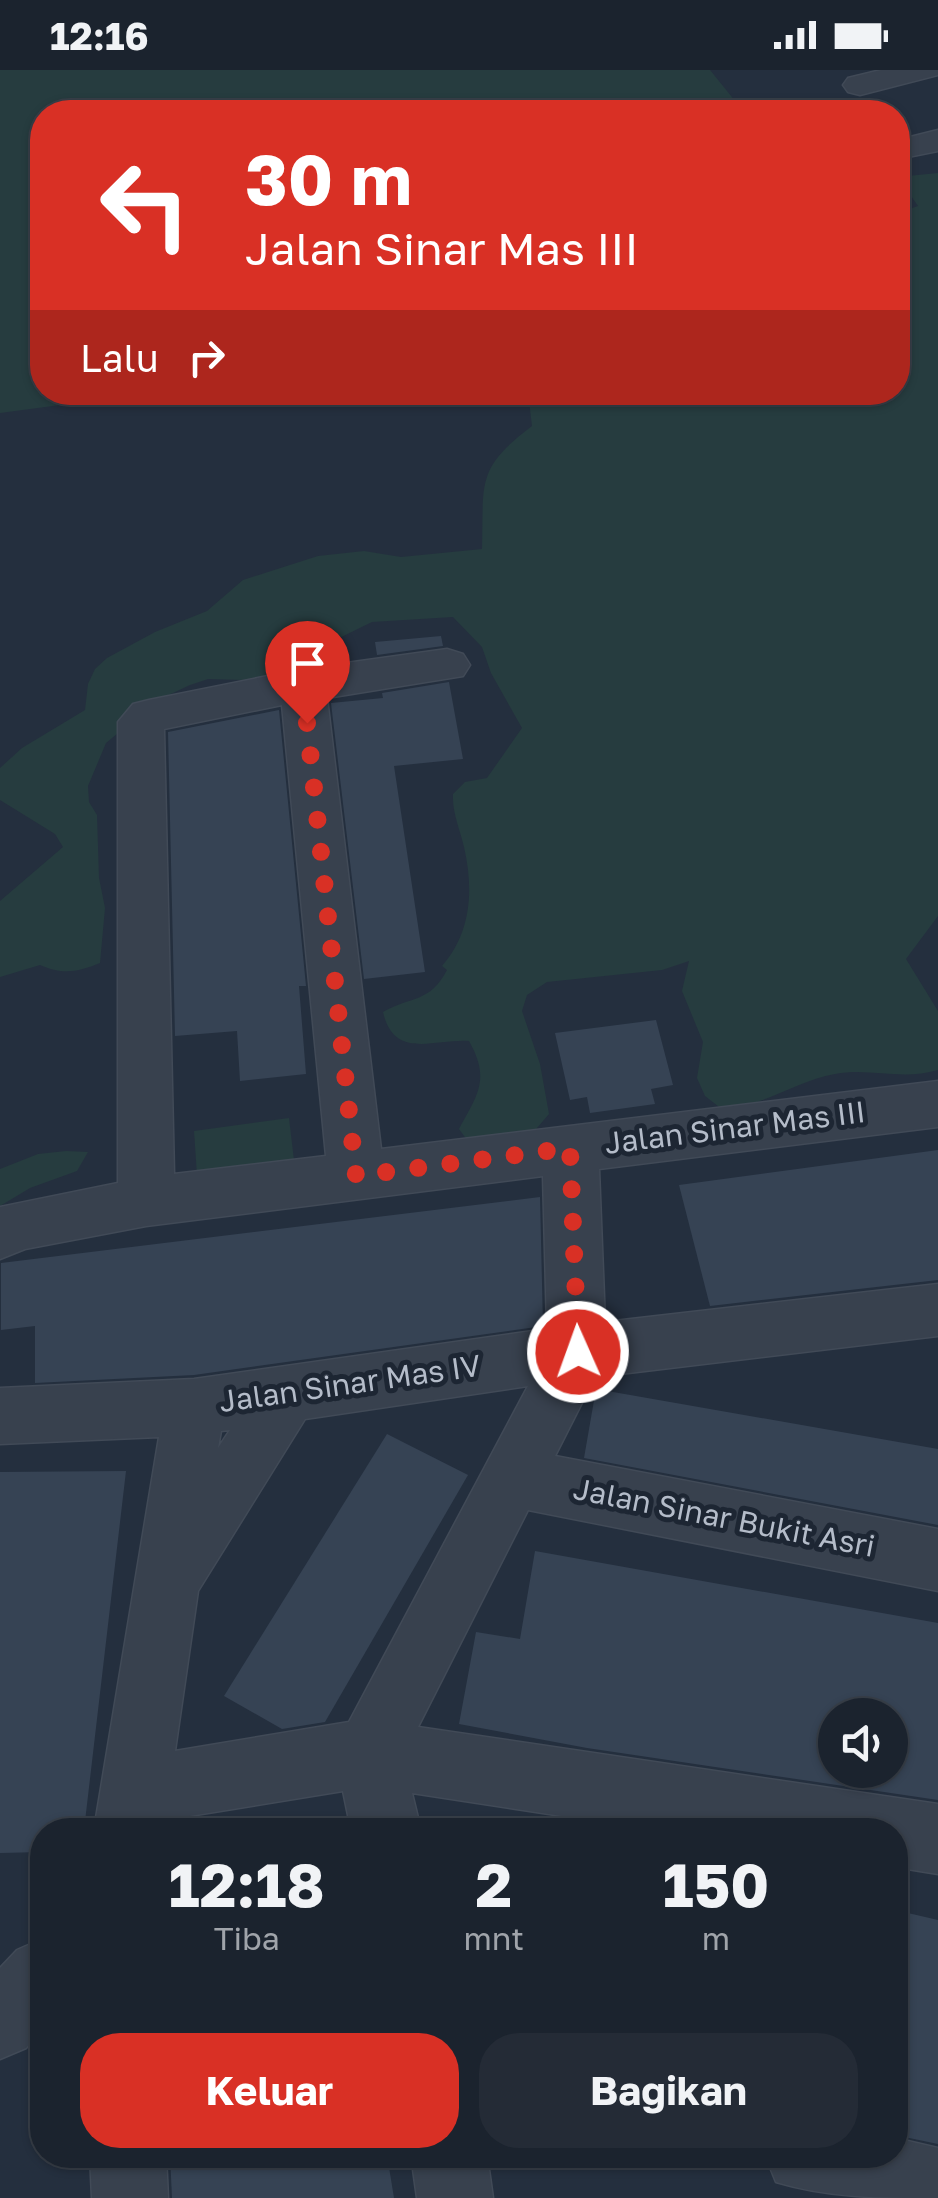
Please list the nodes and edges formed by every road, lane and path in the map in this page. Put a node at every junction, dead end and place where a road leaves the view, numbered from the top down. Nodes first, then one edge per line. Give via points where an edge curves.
1 (925, 70) edge
2 (860, 84) dead end
3 (938, 140) edge
4 (910, 148) edge
5 (447, 665) dead end
6 (303, 686) junction
7 (938, 1104) edge
8 (570, 1148) junction
9 (356, 1176) junction
10 (146, 1202) junction
11 (0, 1234) edge
12 (938, 1310) edge
13 (578, 1352) junction
14 (288, 1392) junction
15 (194, 1407) junction
16 (0, 1416) edge
17 (511, 1477) junction
18 (938, 1560) edge
19 (167, 1585) junction
20 (369, 1753) junction
21 (132, 1810) edge
22 (383, 1818) edge
23 (801, 1818) edge
24 (908, 1834) edge
25 (938, 1838) edge
26 (30, 1988) edge
27 (0, 2022) edge
28 (129, 2168) edge
29 (451, 2168) edge
30 (859, 2168) edge
31 (938, 2186) edge
32 (130, 2198) edge
33 (455, 2198) edge

1 - 2 street
3 - 4 street
5 - 6 street
6 - 9 street
6 - 10 street via 149,716 138,730
7 - 8 street, Jalan Sinar Mas III
8 - 9 street, Jalan Sinar Mas III
8 - 13 street
9 - 10 street, Jalan Sinar Mas III
10 - 11 street, Jalan Sinar Mas III
12 - 13 street, Jalan Sinar Mas IV
13 - 14 street, Jalan Sinar Mas IV
13 - 17 street
14 - 15 street, Jalan Sinar Mas IV
14 - 19 street
15 - 16 street, Jalan Sinar Mas IV
15 - 19 street
17 - 18 street, Jalan Sinar Bukit Asri
17 - 20 street
19 - 21 street
20 - 21 street
20 - 22 street
20 - 23 street
24 - 25 street
26 - 27 street
28 - 32 street
29 - 33 street
30 - 31 street

